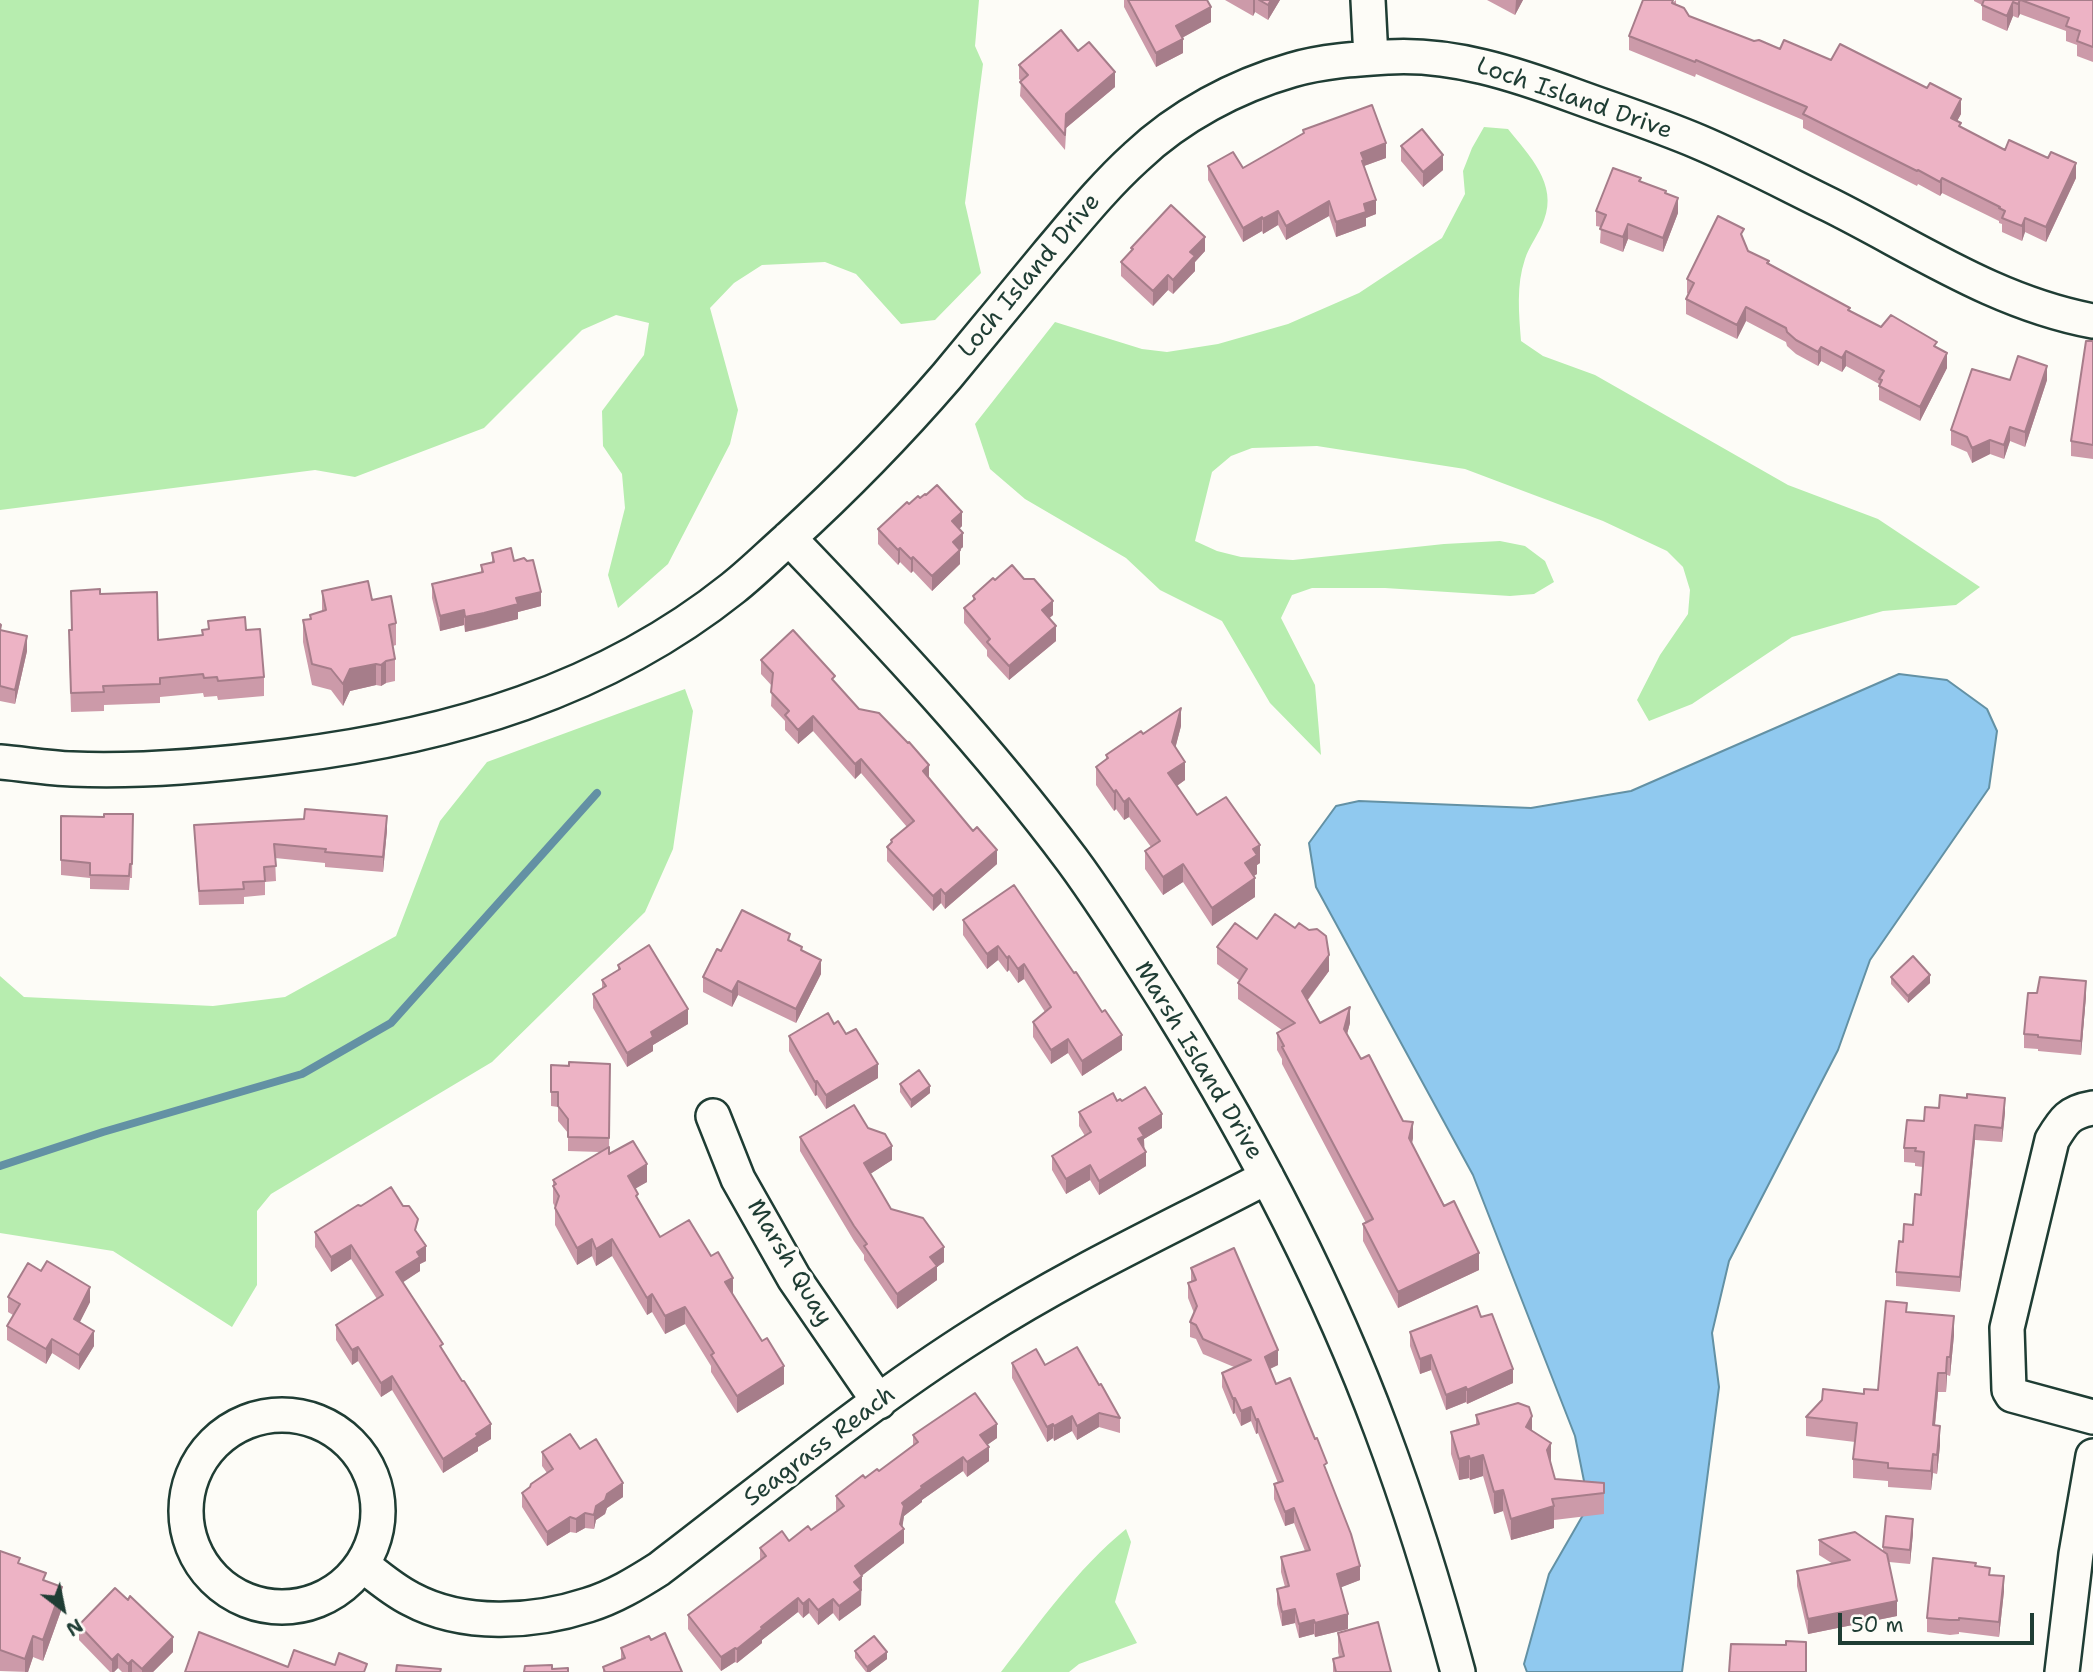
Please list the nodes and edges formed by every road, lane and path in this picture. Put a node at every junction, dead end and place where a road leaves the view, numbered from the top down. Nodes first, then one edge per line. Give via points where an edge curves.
1 (1368, 0) edge
2 (1371, 58) junction
3 (2093, 321) edge
4 (789, 538) junction
5 (0, 762) edge
6 (2093, 1108) edge
7 (713, 1116) dead end
8 (1267, 1177) junction
9 (879, 1402) junction
10 (2093, 1417) edge
11 (2093, 1456) edge
12 (363, 1565) junction
13 (1458, 1672) edge
14 (2062, 1672) edge

1 - 2 street
2 - 3 street, Loch Island Drive via 1424,57 1524,77 1701,143 1999,293
2 - 4 street, Loch Island Drive via 1290,70 1236,90 1166,132 1136,156 1097,195 902,426
4 - 5 street, Loch Island Drive via 736,586 619,663 480,718 332,751 225,764 69,769
4 - 8 street, Marsh Island Drive via 880,632 994,762 1073,862 1196,1050
6 - 10 street via 2067,1117 2052,1140 2007,1328 2012,1395
7 - 9 street, Marsh Quay via 738,1179 794,1278
8 - 9 street, Seagrass Reach via 978,1332
8 - 13 street, Marsh Island Drive via 1332,1311 1381,1429
9 - 12 street, Seagrass Reach via 659,1569 626,1590 589,1605 508,1619 445,1612 391,1588
11 - 14 street
12 - 12 street via 376,1537 379,1506 373,1476 357,1449 334,1429 295,1416 245,1422 218,1439 199,1462 187,1493 187,1526 197,1558 217,1583 246,1601 278,1608 311,1604 340,1589

